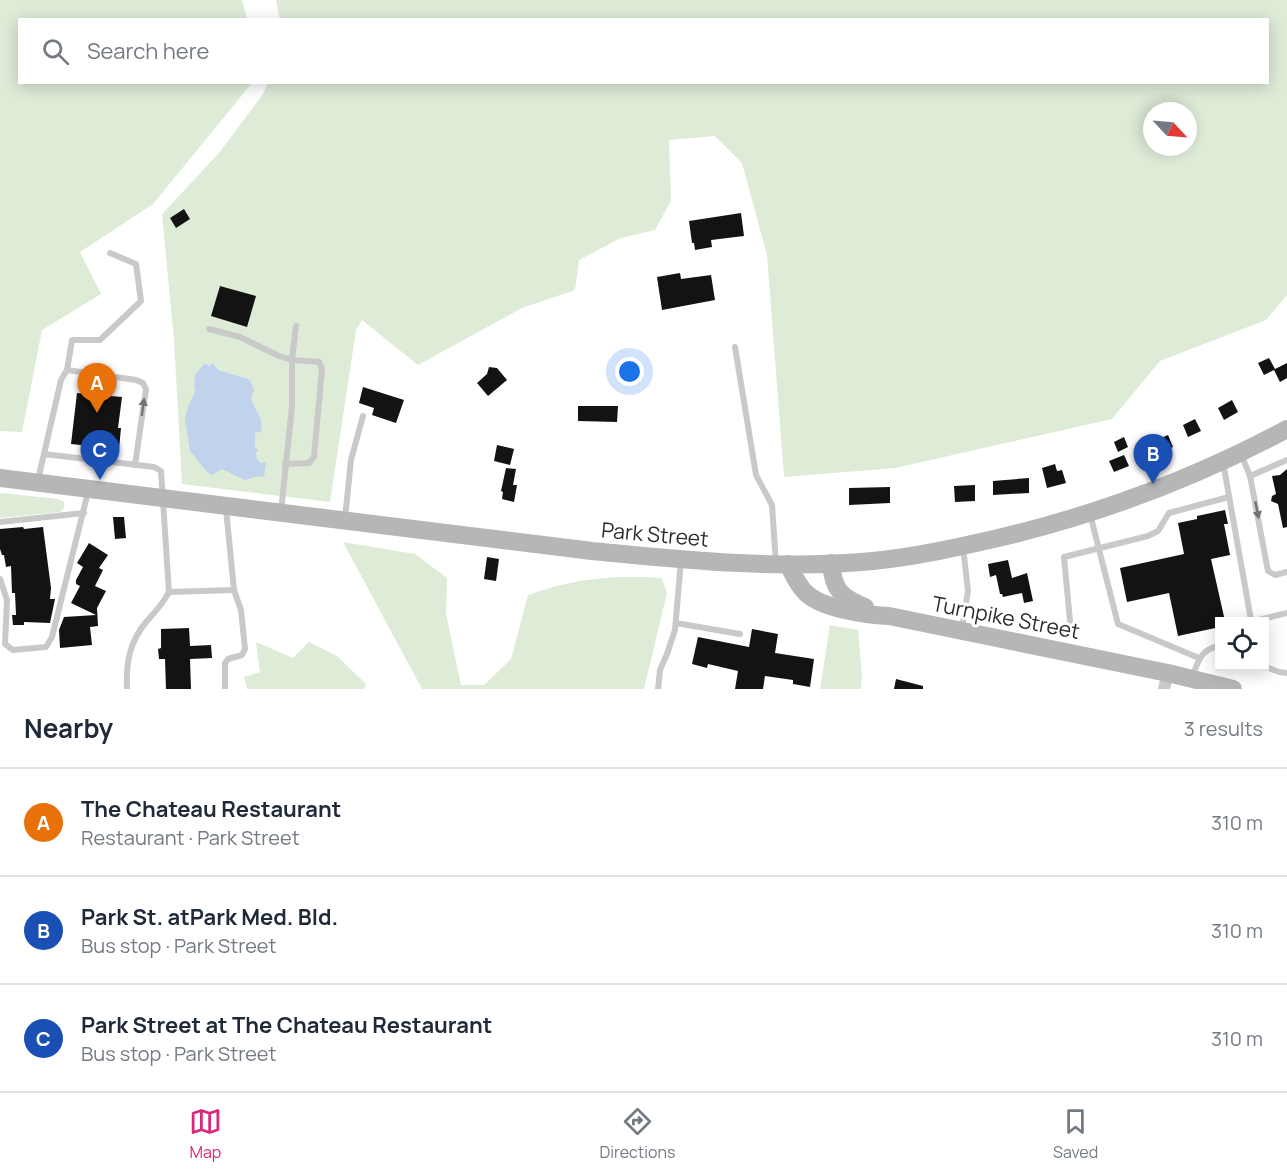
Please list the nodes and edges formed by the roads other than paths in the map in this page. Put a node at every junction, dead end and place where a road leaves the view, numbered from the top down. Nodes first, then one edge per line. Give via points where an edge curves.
1 (110, 253) dead end
2 (296, 326) dead end
3 (209, 329) dead end
4 (735, 347) dead end
5 (292, 360) junction
6 (67, 370) junction
7 (363, 416) dead end
8 (1287, 429) edge
9 (44, 454) junction
10 (1241, 454) junction
11 (1287, 460) edge
12 (1223, 461) junction
13 (285, 464) junction
14 (135, 465) junction
15 (1250, 476) junction
16 (0, 478) edge
17 (38, 482) junction
18 (88, 488) junction
19 (1229, 497) junction
20 (162, 498) junction
21 (225, 505) junction
22 (84, 513) junction
23 (280, 513) junction
24 (1089, 514) junction
25 (345, 520) junction
26 (0, 522) edge
27 (963, 546) junction
28 (1098, 548) junction
29 (681, 560) junction
30 (831, 563) junction
31 (782, 564) junction
32 (1287, 572) edge
33 (0, 579) edge
34 (234, 590) junction
35 (169, 591) junction
36 (1287, 613) edge
37 (889, 616) junction
38 (1249, 617) edge
39 (1268, 617) edge
40 (1070, 621) dead end
41 (676, 623) junction
42 (960, 632) junction
43 (740, 634) dead end
44 (1215, 648) edge
45 (1199, 658) junction
46 (1269, 668) edge
47 (1287, 673) edge
48 (1192, 679) junction
49 (1166, 681) edge
50 (127, 689) edge
51 (225, 689) edge
52 (658, 689) edge
53 (1233, 689) edge

1 - 6 lane via 135,264 141,301 99,341 72,340
2 - 5 lane
3 - 5 lane via 240,337
4 - 31 lane via 756,475 772,505
5 - 13 lane via 294,385
5 - 13 lane via 319,362 322,369 314,457 309,463
6 - 9 lane
14 -> 6 lane via 145,385 136,380
7 - 25 lane via 351,460
8 - 10 main road, Park Street
9 - 14 lane
9 - 17 lane
10 - 12 main road, Park Street
10 - 15 lane
11 - 15 lane
12 - 19 lane
12 - 24 main road, Park Street
13 - 23 lane
14 - 20 lane via 157,468 163,473
15 -> 32 lane via 1268,571 1275,575
16 - 17 main road, Park Street
17 - 18 main road, Park Street
18 - 20 main road, Park Street
18 - 22 lane
19 - 28 lane via 1169,513 1158,531 1148,536
19 - 38 lane
20 - 21 main road, Park Street
20 - 35 lane
21 - 23 main road, Park Street
21 - 34 lane
22 - 26 lane
22 - 33 lane via 52,637 46,646 7,648 6,600
23 - 25 main road, Park Street
24 - 27 main road, Park Street
24 - 28 lane
25 - 29 main road, Park Street
27 - 30 main road, Park Street via 906,557
27 - 42 lane via 968,591
28 - 40 lane via 1064,557
28 - 45 lane via 1118,624
29 - 31 main road, Park Street
29 - 41 lane
30 - 31 main road, Park Street
30 - 37 main road via 832,578 843,595
31 - 37 main road, Turnpike Street via 806,594 816,600 847,610
34 - 35 lane
34 - 51 lane via 240,605 245,649 242,655 225,663
35 - 50 lane via 138,633 128,656
36 - 39 lane
37 - 42 main road, Turnpike Street
41 - 43 lane
41 - 52 lane via 660,670
42 - 49 main road, Turnpike Street
44 - 45 lane
45 - 48 lane
46 - 47 lane
48 - 49 main road, Turnpike Street
48 - 53 main road, Turnpike Street

